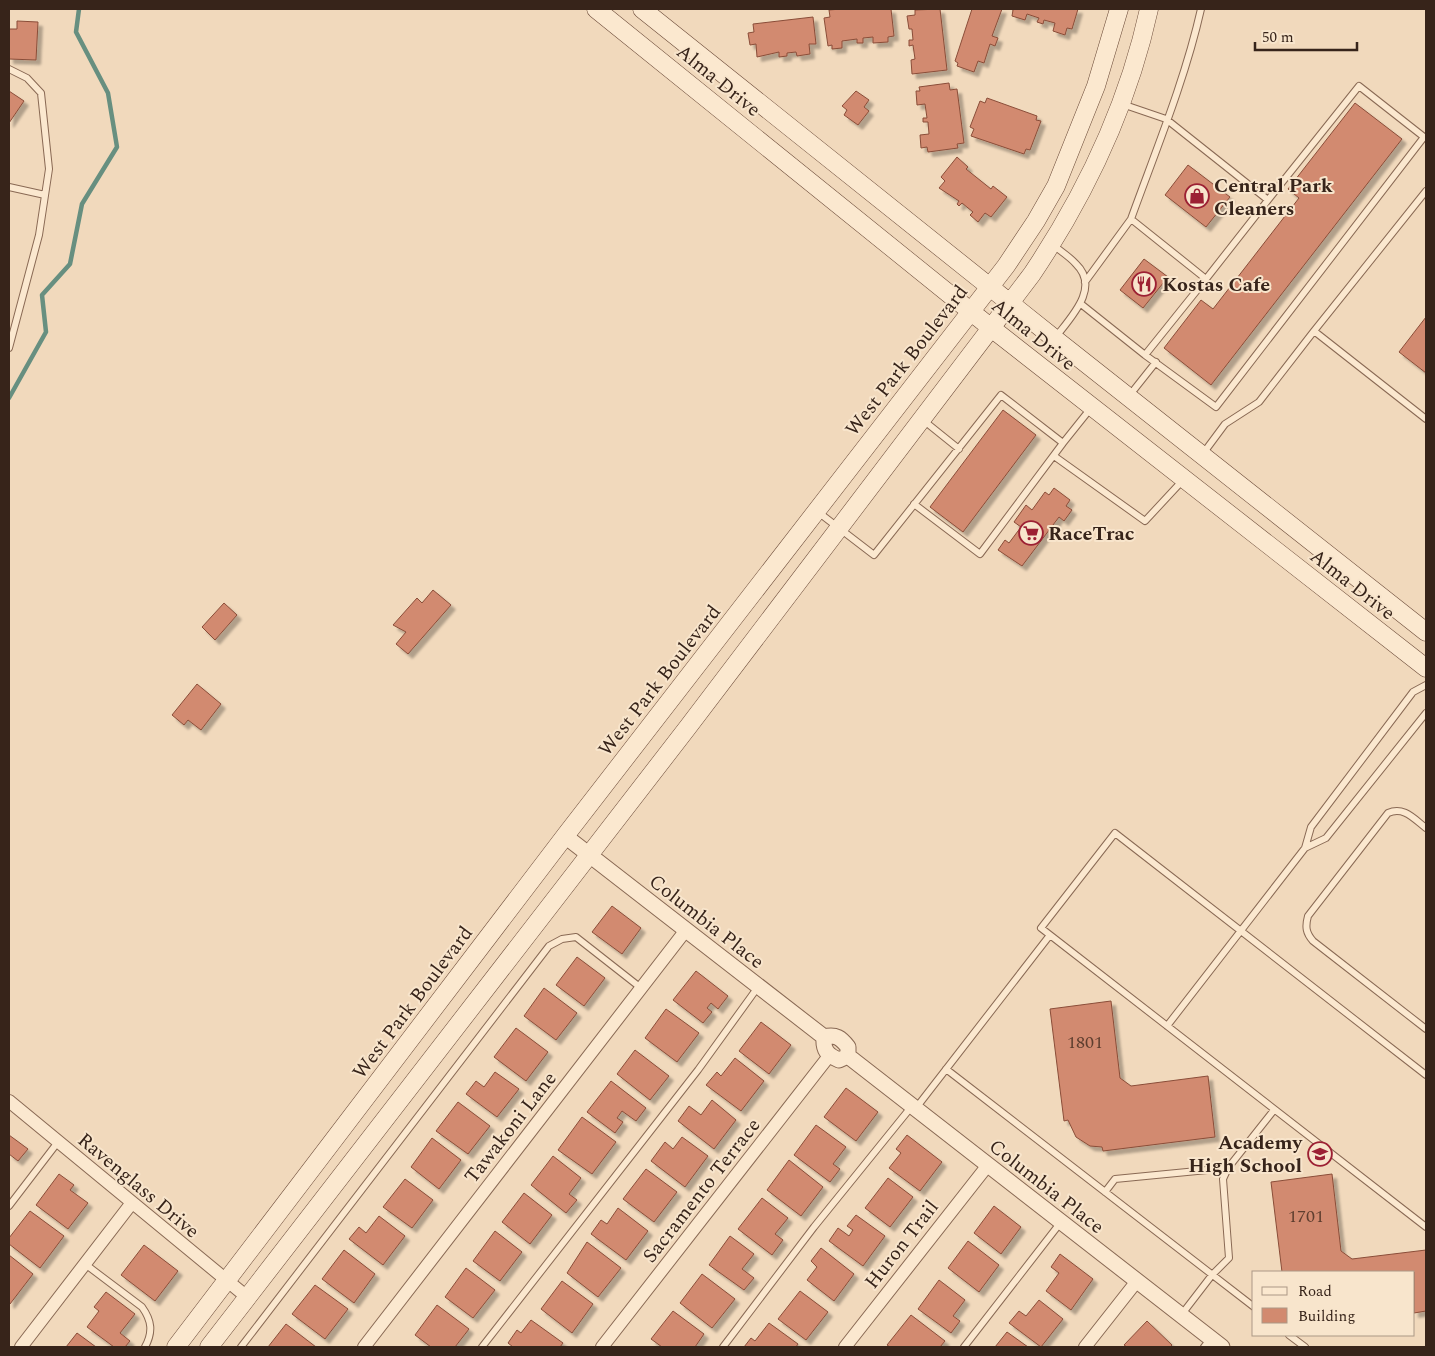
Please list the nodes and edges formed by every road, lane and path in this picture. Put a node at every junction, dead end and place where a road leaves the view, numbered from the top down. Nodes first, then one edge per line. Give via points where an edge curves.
1 (596, 9) edge
2 (642, 9) edge
3 (1120, 9) edge
4 (1149, 9) edge
5 (1201, 9) edge
6 (9, 69) edge
7 (745, 91) junction
8 (1122, 104) junction
9 (728, 114) junction
10 (1166, 120) junction
11 (9, 187) edge
12 (1426, 191) edge
13 (45, 195) junction
14 (1268, 200) junction
15 (1132, 219) junction
16 (1052, 244) junction
17 (1206, 279) junction
18 (1085, 282) junction
19 (989, 286) junction
20 (1010, 302) junction
21 (1081, 304) junction
22 (971, 310) junction
23 (990, 327) junction
24 (1314, 331) junction
25 (1055, 339) junction
26 (9, 348) edge
27 (1145, 355) junction
28 (1156, 362) junction
29 (1128, 397) junction
30 (1092, 406) junction
31 (922, 419) junction
32 (1426, 419) edge
33 (1064, 443) junction
34 (959, 448) junction
35 (1054, 456) junction
36 (1202, 456) junction
37 (1184, 479) junction
38 (914, 504) junction
39 (817, 511) junction
40 (839, 528) junction
41 (1426, 632) edge
42 (1426, 668) edge
43 (1426, 685) edge
44 (1426, 713) edge
45 (1426, 828) edge
46 (565, 836) junction
47 (1305, 848) junction
48 (589, 854) junction
49 (686, 930) junction
50 (1240, 931) junction
51 (1050, 935) junction
52 (758, 986) junction
53 (641, 988) junction
54 (1167, 1026) junction
55 (1426, 1029) edge
56 (824, 1037) junction
57 (829, 1056) junction
58 (848, 1056) junction
59 (946, 1069) junction
60 (1426, 1075) edge
61 (9, 1101) edge
62 (914, 1107) junction
63 (1274, 1110) junction
64 (58, 1142) junction
65 (988, 1165) junction
66 (1228, 1168) junction
67 (1105, 1192) junction
68 (131, 1204) junction
69 (9, 1206) edge
70 (1061, 1222) junction
71 (1426, 1228) edge
72 (85, 1264) junction
73 (1212, 1275) junction
74 (1137, 1281) junction
75 (227, 1282) junction
76 (247, 1297) junction
77 (1252, 1305) edge
78 (1181, 1315) junction
79 (1290, 1336) edge
80 (1212, 1344) edge
81 (21, 1347) edge
82 (145, 1347) edge
83 (176, 1347) edge
84 (209, 1347) edge
85 (241, 1347) edge
86 (364, 1347) edge
87 (482, 1347) edge
88 (602, 1347) edge
89 (723, 1347) edge
90 (845, 1347) edge
91 (964, 1347) edge
92 (1085, 1347) edge
93 (1305, 1347) edge

1 - 9 main road, Alma Drive
2 - 7 main road, Alma Drive
3 - 19 main road, West Park Boulevard via 1096,86 1056,186 1036,221
4 - 8 main road
5 - 10 lane via 1186,66
6 - 13 lane via 27,78 41,93 49,170
7 - 9 main road
7 - 19 main road, Alma Drive
8 - 10 lane
8 - 16 main road via 1090,178
9 - 22 main road, Alma Drive
10 - 14 lane
10 - 15 lane
11 - 13 lane
12 - 24 lane
13 - 26 lane via 39,235
14 - 17 lane
14 - 28 lane via 1359,86 1424,137 1216,406
15 - 17 lane
15 - 18 lane
16 - 18 lane via 1076,264
16 - 20 main road
17 - 27 lane
18 - 21 lane
19 - 20 main road, Alma Drive
19 - 22 main road, West Park Boulevard
20 - 23 main road
20 - 25 main road, Alma Drive
21 - 25 lane
21 - 27 lane
22 - 23 main road, Alma Drive
22 - 39 main road, West Park Boulevard
23 - 30 main road, Alma Drive
23 - 31 main road
24 - 32 lane
24 - 36 lane via 1259,402 1226,424
25 - 29 main road, Alma Drive
27 - 28 lane
28 - 29 lane
29 - 36 main road, Alma Drive
30 - 33 lane
30 - 37 main road, Alma Drive
31 - 34 lane
31 - 40 main road
33 - 34 lane via 1002,395
33 - 35 lane
34 - 38 lane
35 - 37 lane via 1145,521
35 - 38 lane via 980,554
36 - 37 main road
36 - 41 main road, Alma Drive
37 - 42 main road, Alma Drive
38 - 40 lane via 874,555
39 - 40 lane
39 - 46 main road, West Park Boulevard
40 - 48 main road
43 - 47 lane via 1413,692 1311,826
44 - 47 lane via 1326,838
45 - 55 lane via 1403,810 1388,812 1308,916 1306,924 1307,935 1313,942
46 - 48 street, Columbia Place
46 - 75 main road, West Park Boulevard
47 - 50 lane
48 - 49 street, Columbia Place
48 - 76 main road
49 - 52 street, Columbia Place
49 - 53 street, Tawakoni Lane
50 - 51 lane via 1115,833 1041,928
50 - 54 lane
50 - 60 lane
51 - 54 lane
51 - 59 lane
52 - 56 street, Columbia Place
52 - 87 lane via 698,1070
53 - 85 lane via 576,937 562,939 549,946
53 - 86 street, Tawakoni Lane
54 - 63 lane
56 - 57 street via 823,1047
56 - 58 street, Columbia Place via 832,1035 842,1039 848,1047
57 - 58 street via 839,1060
57 - 88 street, Sacramento Terrace
58 - 62 street, Columbia Place
59 - 62 lane
59 - 67 lane
61 - 64 street, Ravenglass Drive
62 - 65 street, Columbia Place
62 - 89 lane via 814,1227
63 - 66 lane
63 - 71 lane
64 - 68 street, Ravenglass Drive
64 - 69 lane
65 - 70 street, Columbia Place
65 - 90 street, Huron Trail
66 - 67 lane via 1115,1179
66 - 73 lane via 1223,1179 1229,1258
67 - 73 lane
68 - 72 street
68 - 75 street, Ravenglass Drive
70 - 74 street, Columbia Place
70 - 91 lane
72 - 81 street
72 - 82 lane via 142,1307 152,1329
73 - 77 lane
73 - 78 lane
74 - 78 street, Columbia Place
74 - 92 street
75 - 76 street, Ravenglass Drive
75 - 83 main road, West Park Boulevard
76 - 84 main road
78 - 80 street, Columbia Place
79 - 93 lane

